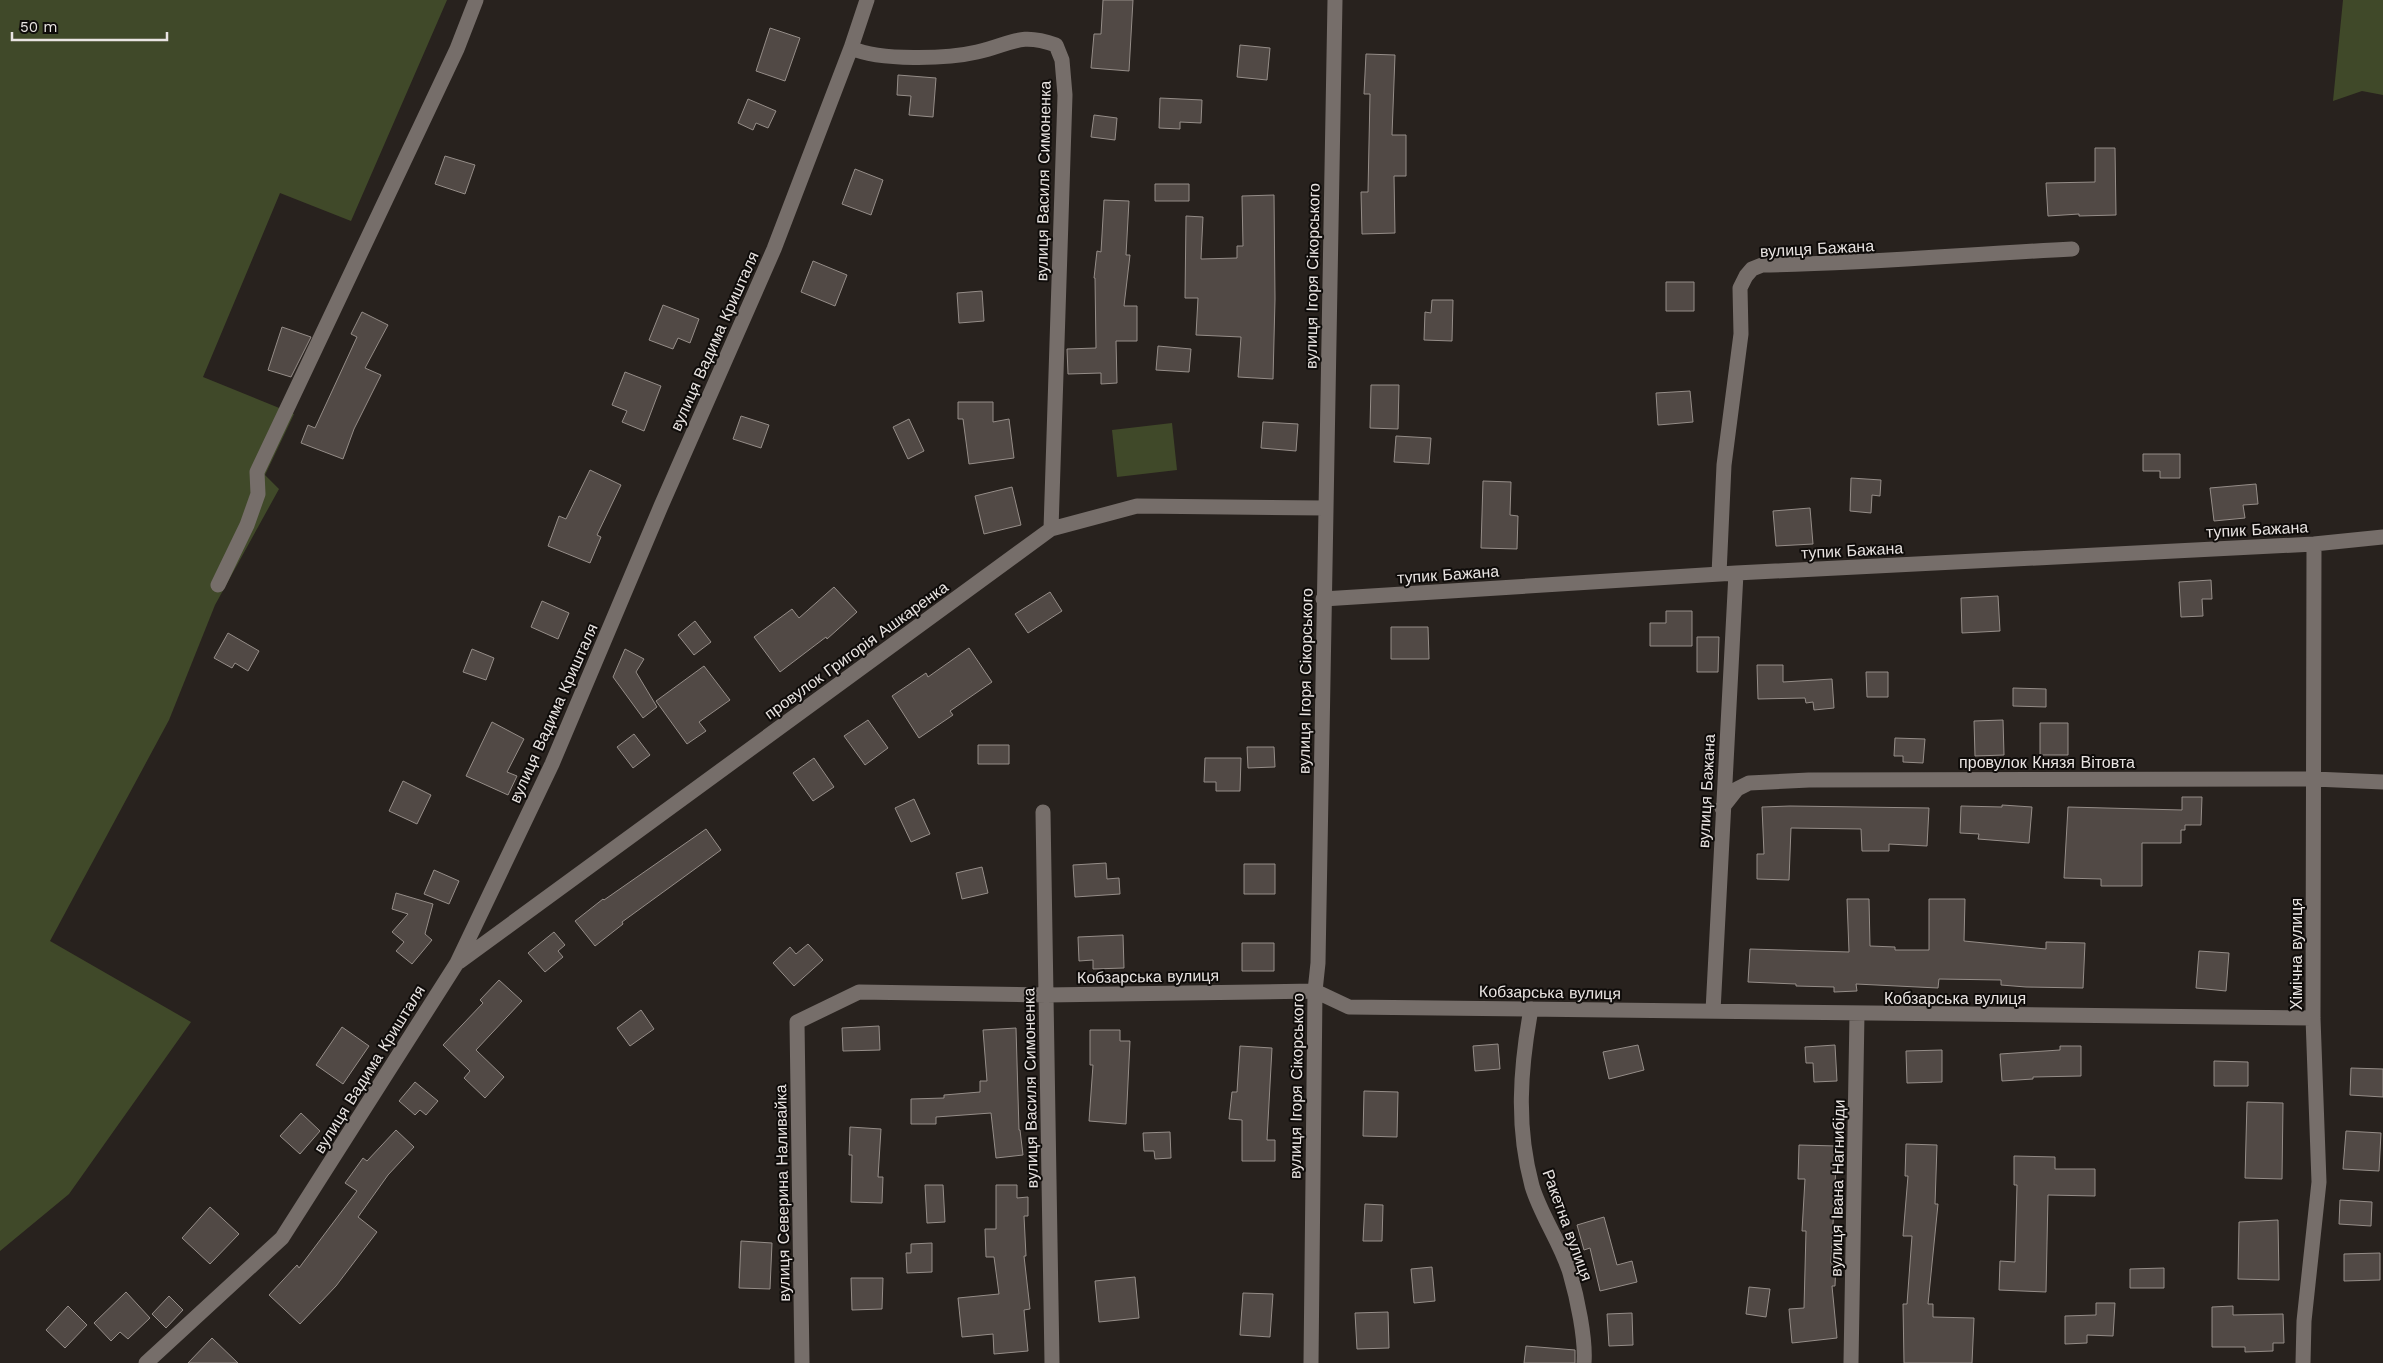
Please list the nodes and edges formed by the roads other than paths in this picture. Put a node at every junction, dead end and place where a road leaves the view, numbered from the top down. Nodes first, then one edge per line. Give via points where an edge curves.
1 (476, 0) edge
2 (867, 0) edge
3 (1335, 0) edge
4 (852, 48) junction
5 (2072, 249) dead end
6 (1325, 508) junction
7 (1051, 529) junction
8 (2383, 537) edge
9 (2314, 544) junction
10 (1736, 573) junction
11 (1719, 574) junction
12 (218, 585) dead end
13 (1324, 599) junction
14 (2314, 779) junction
15 (2383, 782) edge
16 (1722, 808) junction
17 (1043, 812) dead end
18 (457, 962) junction
19 (1315, 992) junction
20 (1046, 995) junction
21 (1531, 1010) junction
22 (1713, 1011) junction
23 (1857, 1014) junction
24 (2313, 1018) junction
25 (796, 1022) joint
26 (146, 1363) edge
27 (802, 1363) edge
28 (1052, 1363) edge
29 (1311, 1363) edge
30 (1584, 1363) edge
31 (1851, 1363) edge
32 (2303, 1363) edge

1 - 12 street via 457,49 257,472 258,494
2 - 4 street, вулиця Вадима Кришталя
3 - 6 street, вулиця Ігоря Сікорського
4 - 7 street, вулиця Василя Симоненка via 865,54 953,56 979,52 1015,39 1037,38 1056,44 1062,60 1065,95
4 - 18 street, вулиця Вадима Кришталя via 774,249 552,764
5 - 11 street, вулиця Бажана via 1875,262 1762,265 1752,270 1740,288 1741,334 1724,465
6 - 7 street, провулок Григорія Ашкаренка via 1137,506
6 - 13 street, вулиця Ігоря Сікорського
7 - 18 street, провулок Григорія Ашкаренка
8 - 9 street, тупик Бажана
9 - 10 street, тупик Бажана
9 - 14 street, Хімічна вулиця
10 - 11 street, тупик Бажана
10 - 16 street, вулиця Бажана
11 - 13 street, тупик Бажана
13 - 19 street, вулиця Ігоря Сікорського
14 - 15 street, провулок Князя Вітовта
14 - 16 street, провулок Князя Вітовта via 1809,780 1749,783 1737,789
14 - 24 street, Хімічна вулиця
16 - 22 street, вулиця Бажана
17 - 20 street, вулиця Василя Симоненка
18 - 26 street, вулиця Вадима Кришталя via 282,1238
19 - 20 street, Кобзарська вулиця
19 - 21 street, Кобзарська вулиця via 1349,1007
19 - 29 street, вулиця Ігоря Сікорського
20 - 25 street, Кобзарська вулиця via 859,992
20 - 28 street, вулиця Василя Симоненка
21 - 22 street, Кобзарська вулиця
21 - 30 street, Ракетна вулиця via 1522,1056 1520,1124 1533,1187 1570,1273 1586,1349
22 - 23 street, Кобзарська вулиця
23 - 24 street, Кобзарська вулиця
23 - 31 street, вулиця Івана Нагнибіди
24 - 32 street, Хімічна вулиця via 2319,1182 2304,1321
25 - 27 street, вулиця Северина Наливайка

